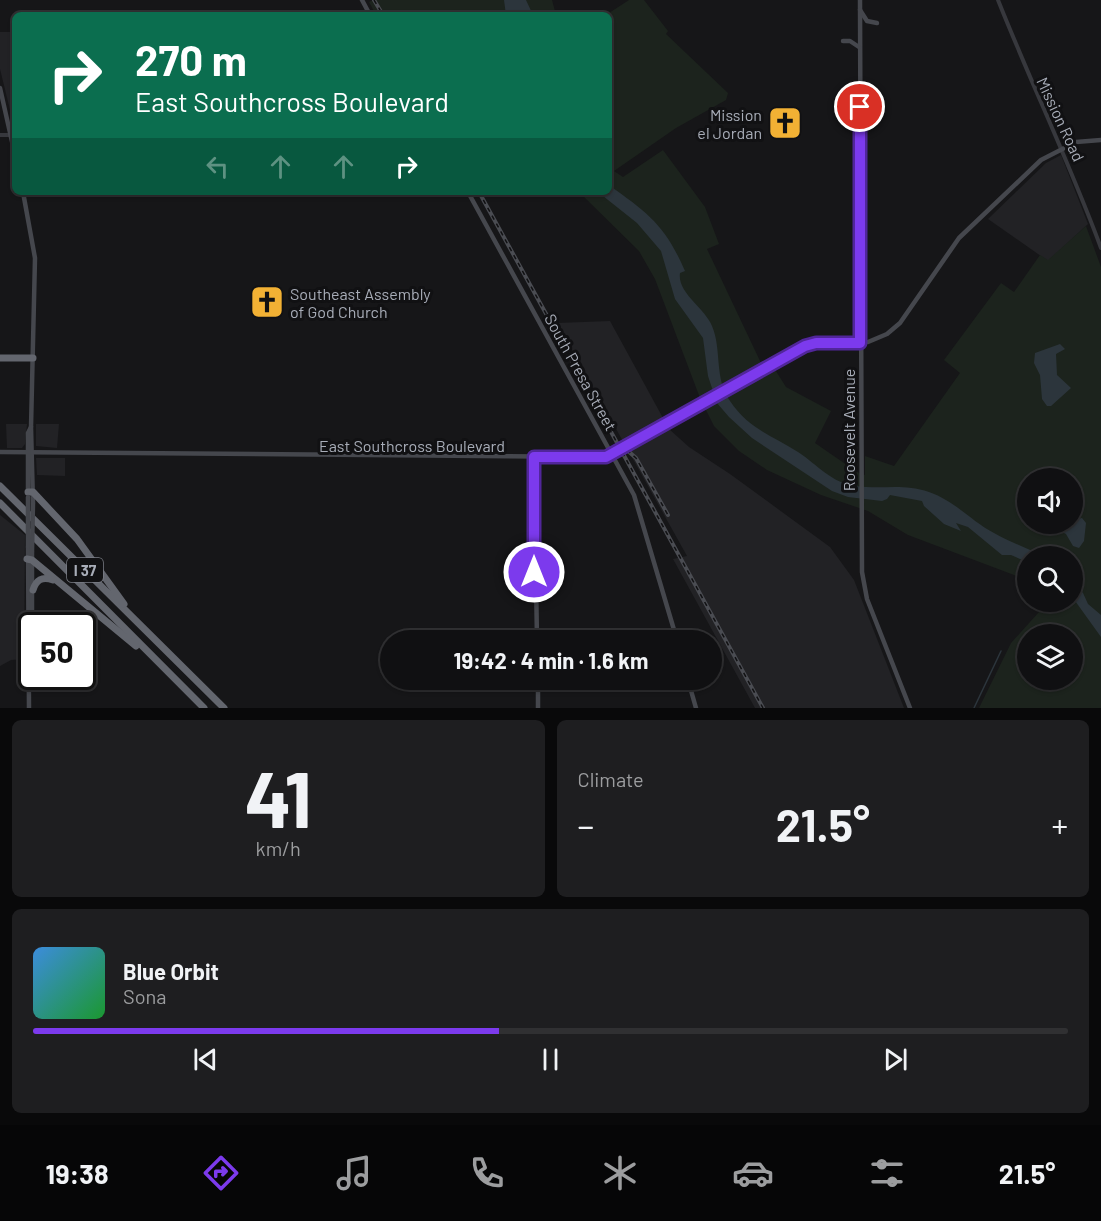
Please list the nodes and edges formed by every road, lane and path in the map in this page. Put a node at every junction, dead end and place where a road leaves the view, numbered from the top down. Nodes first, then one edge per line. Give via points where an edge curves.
1 (860, 0) edge
2 (998, 0) edge
3 (860, 10) junction
4 (877, 23) dead end
5 (843, 41) dead end
6 (860, 48) junction
7 (0, 88) edge
8 (12, 131) edge
9 (1101, 140) edge
10 (1062, 148) junction
11 (24, 195) edge
12 (470, 195) edge
13 (1101, 248) edge
14 (860, 343) junction
15 (0, 358) edge
16 (33, 358) junction
17 (1, 453) edge
18 (30, 453) junction
19 (612, 453) junction
20 (534, 457) junction
21 (0, 486) edge
22 (29, 494) junction
23 (0, 503) edge
24 (0, 510) edge
25 (52, 555) junction
26 (31, 557) junction
27 (55, 581) junction
28 (33, 590) junction
29 (30, 612) edge
30 (32, 612) edge
31 (537, 630) edge
32 (674, 630) edge
33 (170, 655) junction
34 (156, 659) junction
35 (29, 690) edge
36 (538, 690) edge
37 (691, 690) edge
38 (29, 708) edge
39 (204, 708) edge
40 (224, 708) edge
41 (538, 708) edge
42 (696, 708) edge
43 (910, 708) edge

1 - 3 main road, Roosevelt Avenue
2 - 10 street, Mission Road via 1030,83
3 - 4 main road via 867,21
3 - 6 main road, Roosevelt Avenue
5 - 6 main road
6 - 14 main road, Roosevelt Avenue
7 - 8 main road
9 - 10 main road, East Southcross Boulevard via 1082,140
10 - 13 street, Mission Road
10 - 14 main road, East Southcross Boulevard via 1041,160 959,238 895,328 878,339
11 - 16 main road via 35,253
12 - 19 main road, South Presa Street
14 - 19 main road, East Southcross Boulevard via 805,346
14 - 43 main road, Roosevelt Avenue via 864,587
15 - 16 highway
16 - 18 main road
17 - 18 main road, East Southcross Boulevard
18 - 20 main road, East Southcross Boulevard
18 - 22 main road
19 - 20 main road, East Southcross Boulevard via 602,458
19 - 32 main road, South Presa Street via 638,506
20 - 31 main road
21 - 33 highway, I 37
22 - 26 main road, bridge via 27,547
22 - 26 main road, bridge via 33,503
22 - 33 highway via 77,539 120,598
23 - 25 highway, I 37
24 - 25 highway
25 - 34 highway, I 37
26 - 27 highway
26 - 28 main road
26 - 29 main road
27 - 28 highway via 43,578
27 - 34 highway
28 - 30 main road
33 - 40 highway, I 37
34 - 39 highway, I 37
35 - 38 main road
36 - 41 main road
37 - 42 main road

